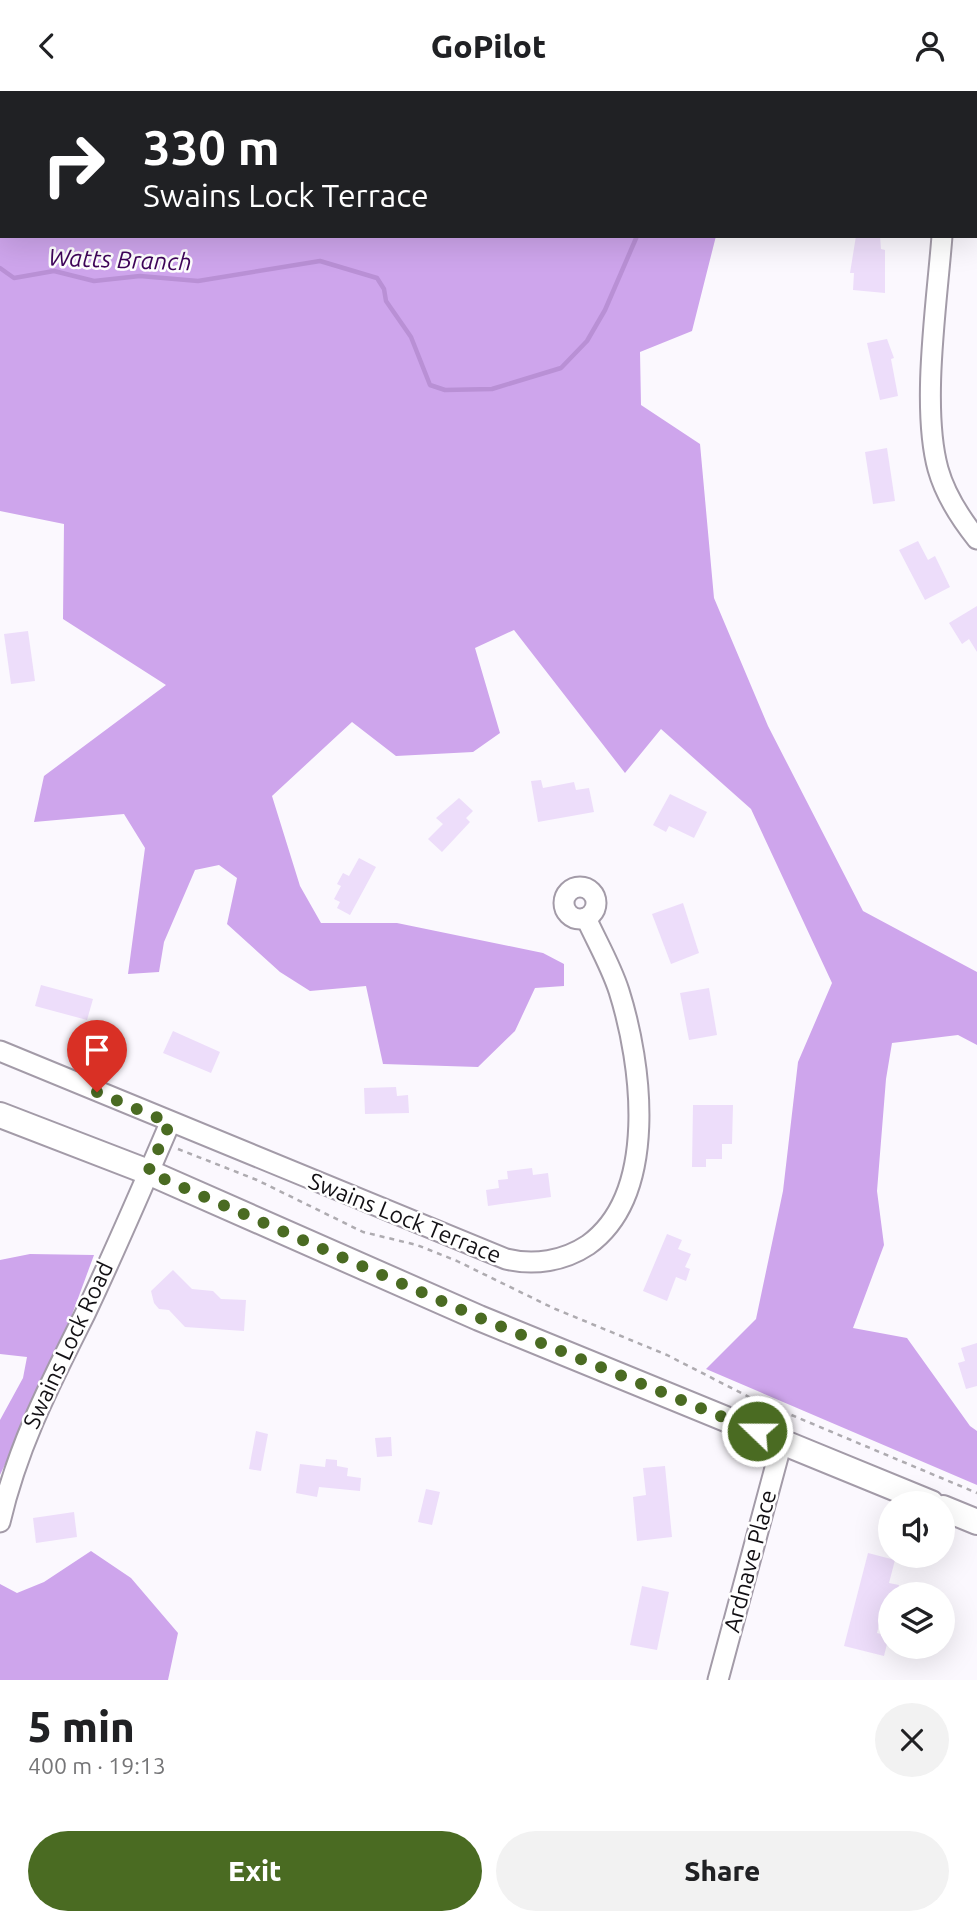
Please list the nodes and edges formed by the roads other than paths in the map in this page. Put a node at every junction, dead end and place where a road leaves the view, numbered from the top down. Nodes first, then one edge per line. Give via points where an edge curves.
1 (942, 238) edge
2 (977, 539) edge
3 (586, 918) dead end
4 (0, 1051) edge
5 (0, 1115) edge
6 (170, 1123) junction
7 (148, 1172) junction
8 (782, 1442) junction
9 (902, 1491) edge
10 (955, 1513) edge
11 (0, 1522) edge
12 (977, 1522) edge
13 (718, 1680) edge

1 - 2 street via 931,427 938,470 961,520
3 - 6 street, Swains Lock Terrace via 618,989 629,1031 638,1092 637,1137 625,1199 600,1236 577,1252 536,1262 506,1259
4 - 6 street, Swains Lock Terrace
5 - 7 main road
6 - 7 street
7 - 8 main road via 480,1318
7 - 11 street, Swains Lock Road via 25,1437
8 - 9 main road
8 - 13 street, Ardnave Place
10 - 12 main road

